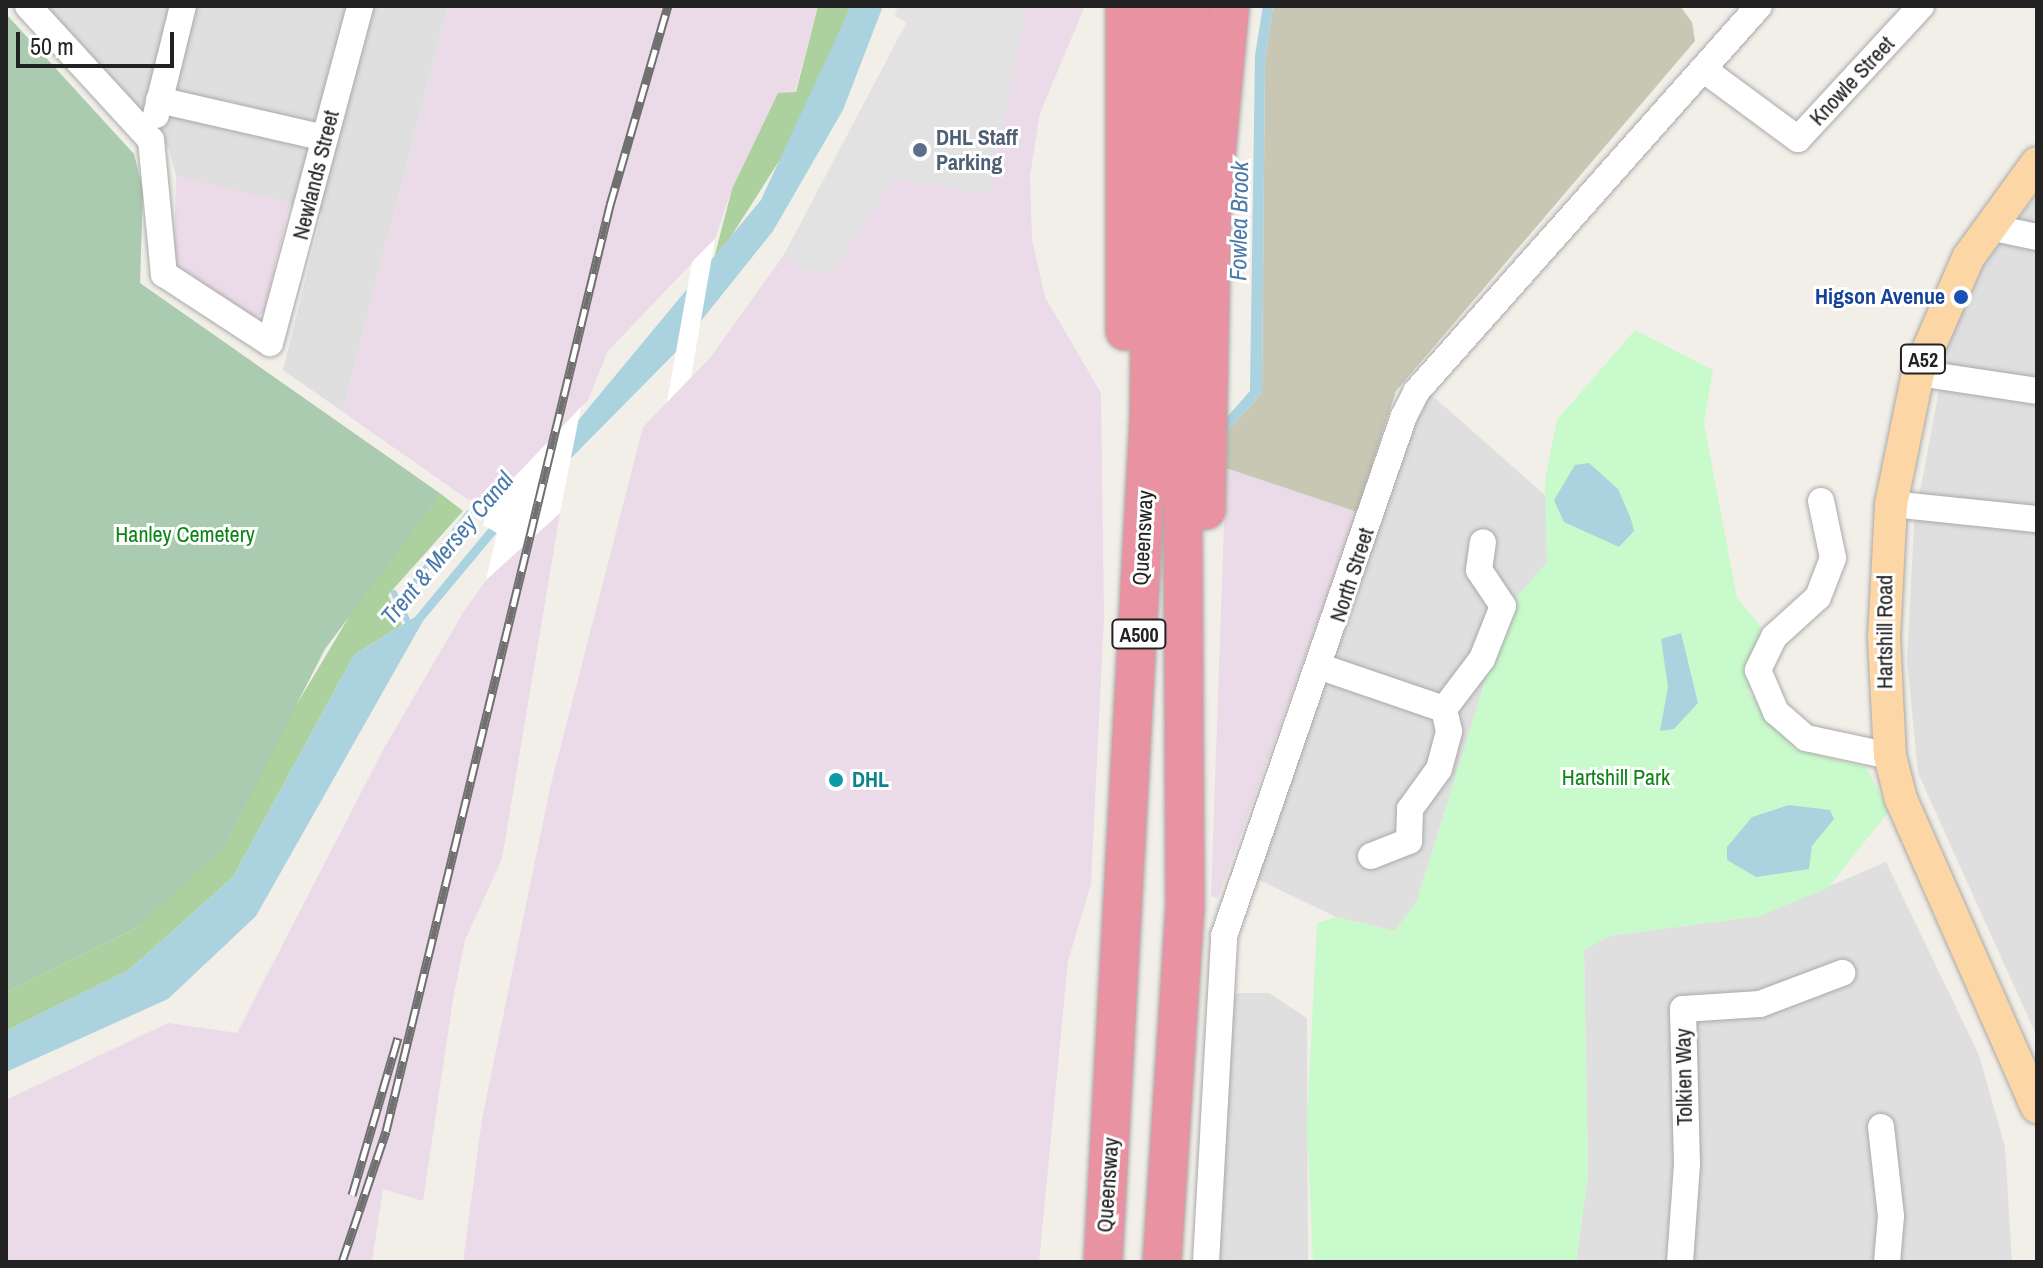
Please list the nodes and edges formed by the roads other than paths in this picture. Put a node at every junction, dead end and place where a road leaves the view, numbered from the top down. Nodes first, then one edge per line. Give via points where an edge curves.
1 (28, 6) edge
2 (183, 6) edge
3 (360, 6) edge
4 (1125, 6) edge
5 (1164, 6) edge
6 (1191, 6) edge
7 (1230, 6) edge
8 (1759, 6) edge
9 (1921, 6) edge
10 (1703, 69) junction
11 (159, 100) junction
12 (325, 138) junction
13 (151, 140) junction
14 (2037, 163) edge
15 (1989, 227) junction
16 (2037, 237) edge
17 (1918, 373) junction
18 (2037, 391) edge
19 (1821, 501) dead end
20 (1891, 504) junction
21 (2037, 519) edge
22 (1483, 542) dead end
23 (1321, 667) junction
24 (1444, 709) junction
25 (1890, 756) junction
26 (1371, 856) dead end
27 (1185, 906) junction
28 (1125, 914) junction
29 (1842, 973) dead end
30 (2037, 1107) edge
31 (1881, 1127) dead end
32 (1110, 1158) junction
33 (1097, 1262) edge
34 (1103, 1262) edge
35 (1162, 1262) edge
36 (1206, 1262) edge
37 (1680, 1262) edge
38 (1887, 1262) edge

1 - 13 street
2 - 11 street
3 - 12 street, Newlands Street
4 - 28 highway via 1119,61 1129,550
5 - 28 highway, Queensway / A500 via 1152,108 1149,419
6 - 27 highway, Queensway / A500 via 1181,169
7 - 27 highway via 1212,199 1201,751
8 - 10 street, North Street
9 - 10 street, Knowle Street via 1798,139
10 - 23 street, North Street via 1416,392
11 - 12 street
11 - 13 street
12 - 13 street, Newlands Street via 270,343 164,274
14 - 15 main road, Hartshill Road / A52
15 - 16 street
15 - 17 main road, Hartshill Road / A52 via 1941,307
17 - 18 street
17 - 20 main road, Hartshill Road / A52
19 - 25 street via 1833,558 1818,597 1774,637 1758,670 1776,712 1806,738
20 - 21 street
20 - 25 main road, Hartshill Road / A52 via 1884,638
22 - 24 street via 1479,570 1503,606 1482,659
23 - 24 street
23 - 36 street, North Street via 1224,936
24 - 26 street via 1439,769 1410,809 1409,841
25 - 30 main road, Hartshill Road / A52 via 1918,846
27 - 35 highway, Queensway / A500
28 - 32 highway, Queensway / A500
29 - 37 street, Tolkien Way via 1760,1004 1683,1009 1687,1164
31 - 38 street via 1891,1216
32 - 33 highway
32 - 34 highway, Queensway / A500

